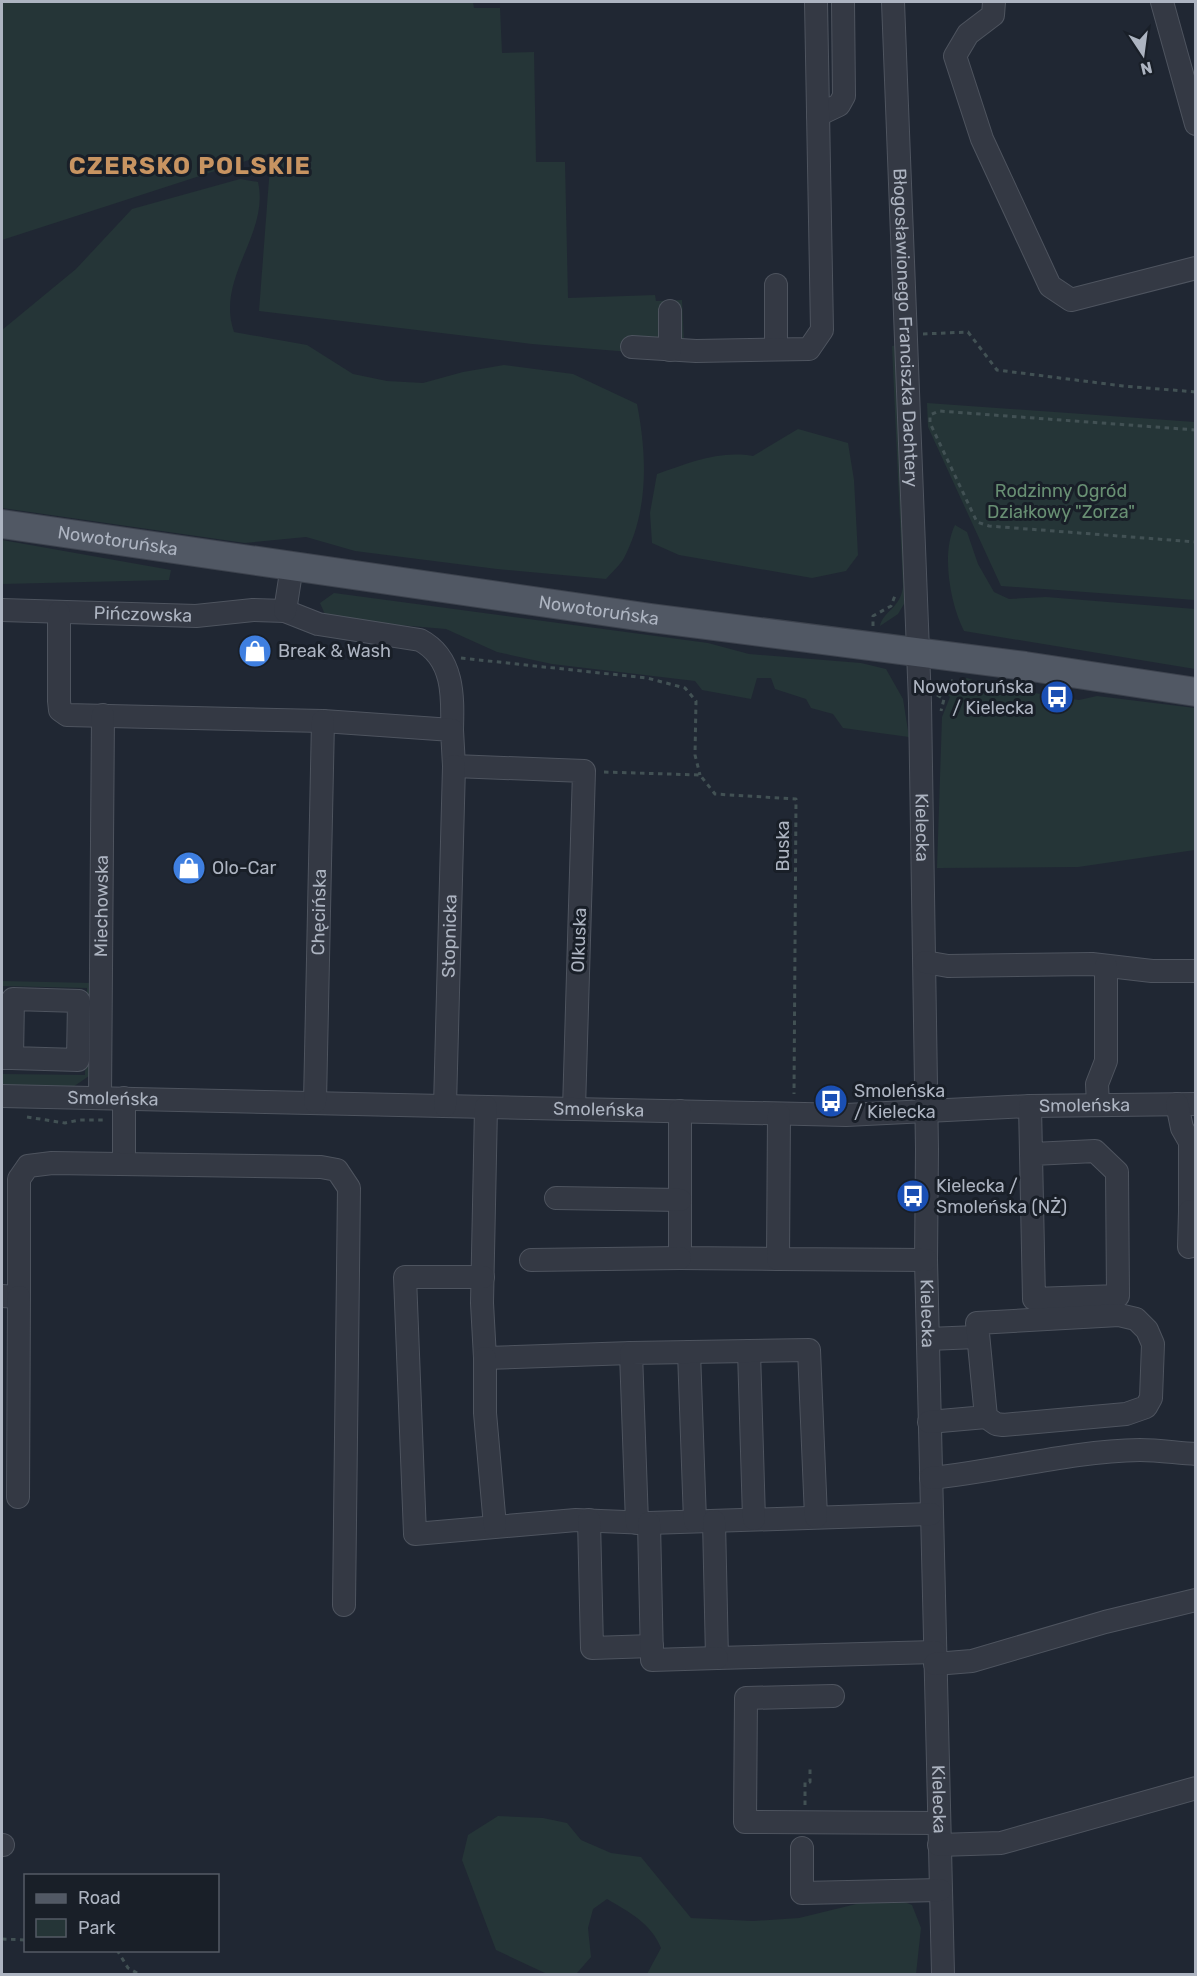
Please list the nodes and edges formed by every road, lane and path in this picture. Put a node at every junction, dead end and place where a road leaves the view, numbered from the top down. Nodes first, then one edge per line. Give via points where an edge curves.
1 (816, 2) edge
2 (843, 2) edge
3 (893, 2) edge
4 (994, 2) edge
5 (1162, 2) edge
6 (818, 115) junction
7 (1196, 124) edge
8 (1196, 268) edge
9 (776, 285) dead end
10 (670, 311) dead end
11 (922, 334) dead end
12 (632, 347) dead end
13 (776, 349) junction
14 (670, 350) junction
15 (1196, 392) edge
16 (1196, 430) edge
17 (2, 524) edge
18 (1196, 542) edge
19 (292, 566) junction
20 (2, 610) edge
21 (285, 611) junction
22 (59, 612) junction
23 (919, 652) junction
24 (442, 657) junction
25 (1196, 692) edge
26 (103, 716) junction
27 (323, 721) junction
28 (452, 730) junction
29 (454, 766) junction
30 (584, 771) junction
31 (700, 775) junction
32 (925, 962) junction
33 (1106, 966) junction
34 (1196, 971) edge
35 (2, 1096) edge
36 (100, 1098) junction
37 (124, 1098) junction
38 (315, 1102) junction
39 (1186, 1104) edge
40 (1098, 1105) junction
41 (445, 1106) junction
42 (1030, 1106) junction
43 (486, 1107) junction
44 (574, 1109) junction
45 (680, 1111) junction
46 (926, 1112) junction
47 (787, 1114) junction
48 (1193, 1142) edge
49 (1032, 1154) junction
50 (124, 1164) junction
51 (556, 1198) dead end
52 (680, 1200) junction
53 (1193, 1211) edge
54 (1190, 1247) dead end
55 (680, 1258) junction
56 (778, 1259) junction
57 (531, 1260) dead end
58 (926, 1260) junction
59 (483, 1277) junction
60 (10, 1296) edge
61 (977, 1337) junction
62 (927, 1339) junction
63 (749, 1351) junction
64 (689, 1352) junction
65 (631, 1353) junction
66 (485, 1358) junction
67 (10, 1415) edge
68 (986, 1417) junction
69 (929, 1422) junction
70 (1196, 1454) edge
71 (931, 1478) junction
72 (18, 1497) dead end
73 (931, 1514) junction
74 (816, 1517) junction
75 (754, 1519) junction
76 (589, 1520) junction
77 (705, 1521) junction
78 (643, 1523) junction
79 (495, 1526) junction
80 (1196, 1600) edge
81 (344, 1605) dead end
82 (652, 1647) junction
83 (717, 1658) junction
84 (935, 1658) junction
85 (833, 1696) dead end
86 (810, 1766) dead end
87 (1196, 1788) edge
88 (804, 1822) junction
89 (938, 1823) junction
90 (939, 1845) junction
91 (802, 1848) dead end
92 (940, 1890) junction
93 (2, 1939) edge
94 (24, 1940) edge
95 (118, 1952) edge
96 (139, 1974) edge
97 (943, 1974) edge

1 - 6 street
2 - 6 street via 844,96 839,105
3 - 23 street, Błogosławionego Franciszka Dachtery
4 - 8 street via 993,15 968,34 954,56 982,139 1050,286 1071,300
5 - 7 street
6 - 13 street via 822,330 809,349
9 - 13 street
10 - 14 street
11 - 15 path via 968,332 997,370
12 - 14 street
13 - 14 street
16 - 18 path via 939,411 930,416 977,522
17 - 19 main road, Nowotoruńska
19 - 21 street
19 - 23 main road, Nowotoruńska
20 - 22 street, Pińczowska
21 - 22 street, Pińczowska via 196,616
21 - 24 street, Pińczowska via 318,624 420,640
22 - 26 street via 60,710 67,715
23 - 25 main road, Nowotoruńska
23 - 32 street, Kielecka
24 - 28 street via 451,688
24 - 31 path via 647,678 685,688 696,701 695,755
26 - 27 street
26 - 36 street, Miechowska
27 - 28 street
27 - 38 street, Chęcińska
28 - 29 street, Stopnicka
29 - 30 street
29 - 41 street, Stopnicka
30 - 31 path
30 - 44 street, Olkuska
31 - 47 path, Buska via 715,794 796,799
32 - 33 street via 948,966
32 - 46 street, Kielecka
33 - 34 street
33 - 40 street via 1106,1061 1097,1084
35 - 36 street, Smoleńska
36 - 37 street, Smoleńska
37 - 38 street, Smoleńska
37 - 50 street
38 - 41 street, Smoleńska
39 - 40 street, Smoleńska
39 - 48 street via 1182,1128
40 - 42 street, Smoleńska
41 - 43 street, Smoleńska
42 - 46 street, Smoleńska
42 - 49 street
43 - 44 street, Smoleńska
43 - 59 street
44 - 45 street, Smoleńska
45 - 47 street, Smoleńska
45 - 52 street
46 - 47 street, Smoleńska
46 - 58 street, Kielecka
47 - 56 street
48 - 53 street
49 - 49 street via 1034,1299 1118,1296 1117,1172 1095,1151
50 - 60 street via 28,1166 20,1179
50 - 81 street via 321,1167 337,1170 349,1188
51 - 52 street
52 - 55 street
53 - 54 street
55 - 56 street
55 - 57 street
56 - 58 street
58 - 62 street, Kielecka
59 - 66 street
59 - 79 street via 405,1277 411,1477 415,1534
60 - 67 street
61 - 62 street
61 - 68 street
61 - 68 street via 977,1323 1108,1323 1136,1319 1151,1337 1151,1398 1146,1407 1126,1414 1003,1425
62 - 69 street, Kielecka
63 - 64 street
63 - 74 street via 809,1350
63 - 75 street
64 - 65 street
64 - 77 street
65 - 66 street
65 - 78 street
66 - 79 street via 485,1413
67 - 72 street
68 - 69 street
69 - 71 street, Kielecka
70 - 71 street via 1140,1450 1054,1458
71 - 73 street, Kielecka
73 - 74 street
73 - 84 street, Kielecka
74 - 75 street
75 - 77 street
76 - 78 street
76 - 79 street
76 - 82 street via 592,1648
77 - 78 street
77 - 83 street
78 - 82 street
80 - 84 street via 972,1661
82 - 83 street via 652,1660
83 - 84 street
84 - 89 street, Kielecka
85 - 88 street via 746,1698 745,1822
86 - 88 path via 810,1782 805,1782
87 - 90 street via 1001,1843
88 - 89 street
89 - 90 street, Kielecka
90 - 92 street, Kielecka
91 - 92 street via 802,1893
92 - 97 street, Kielecka
93 - 94 path
95 - 96 path via 128,1968

